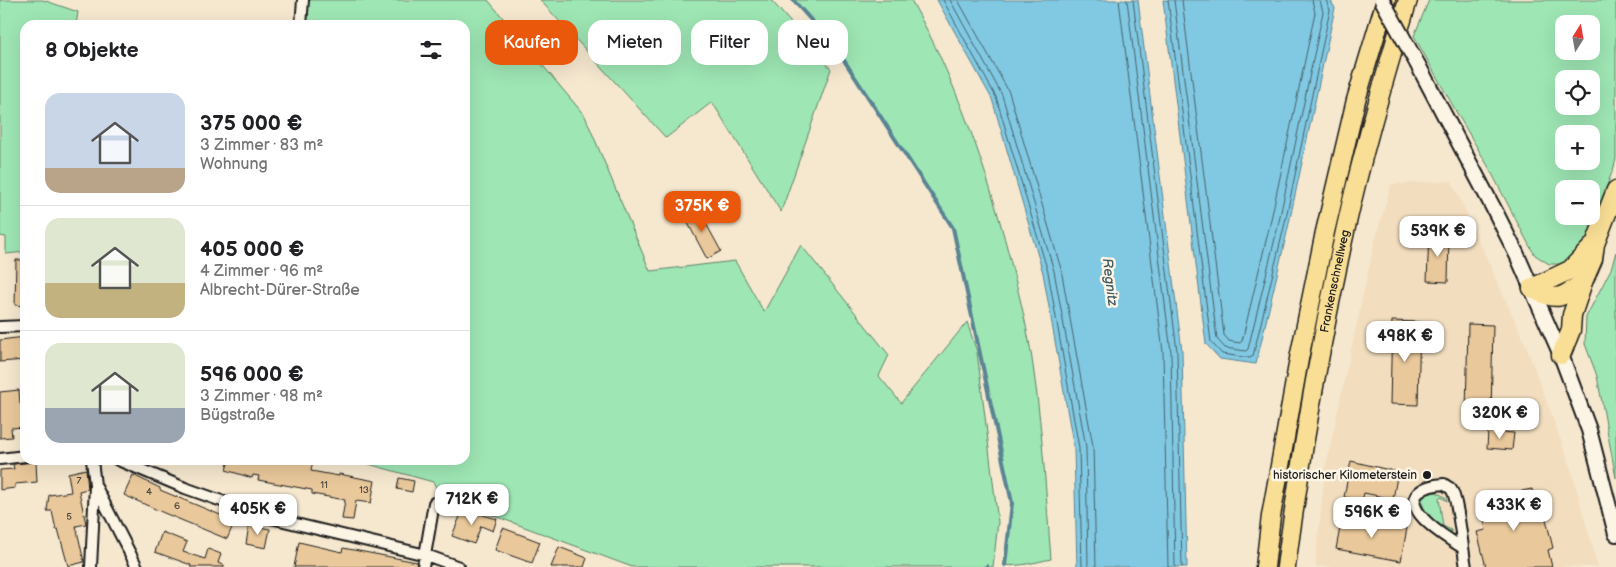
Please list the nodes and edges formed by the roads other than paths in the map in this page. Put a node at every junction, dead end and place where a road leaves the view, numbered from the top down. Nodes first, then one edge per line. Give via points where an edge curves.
1 (303, 0) edge
2 (1384, 0) edge
3 (1408, 0) edge
4 (301, 20) edge
5 (1616, 190) edge
6 (1595, 244) junction
7 (1583, 282) junction
8 (1532, 288) junction
9 (20, 326) edge
10 (0, 327) edge
11 (1561, 355) junction
12 (20, 457) edge
13 (0, 459) edge
14 (93, 465) edge
15 (130, 465) edge
16 (95, 485) junction
17 (434, 503) dead end
18 (1616, 534) edge
19 (1463, 548) junction
20 (426, 555) junction
21 (91, 567) edge
22 (137, 567) edge
23 (423, 567) edge
24 (459, 567) edge
25 (1265, 567) edge
26 (1286, 567) edge
27 (1466, 567) edge

1 - 4 street
2 - 8 main road, bridge
2 - 25 highway, Frankenschnellweg via 1325,232 1299,359
3 - 26 highway, Frankenschnellweg via 1377,104 1344,236 1318,362
5 - 6 highway
6 - 7 highway via 1593,259
6 - 8 highway via 1570,270
7 - 8 highway via 1561,298
7 - 11 highway
8 - 11 main road
9 - 10 street
11 - 18 main road via 1589,430
12 - 13 street
14 - 16 street
15 - 20 street via 267,517
16 - 21 street
16 - 22 street
17 - 20 street
19 - 19 street via 1451,489 1444,484 1424,488 1416,495 1416,511
19 - 27 street
20 - 23 street
20 - 24 street

